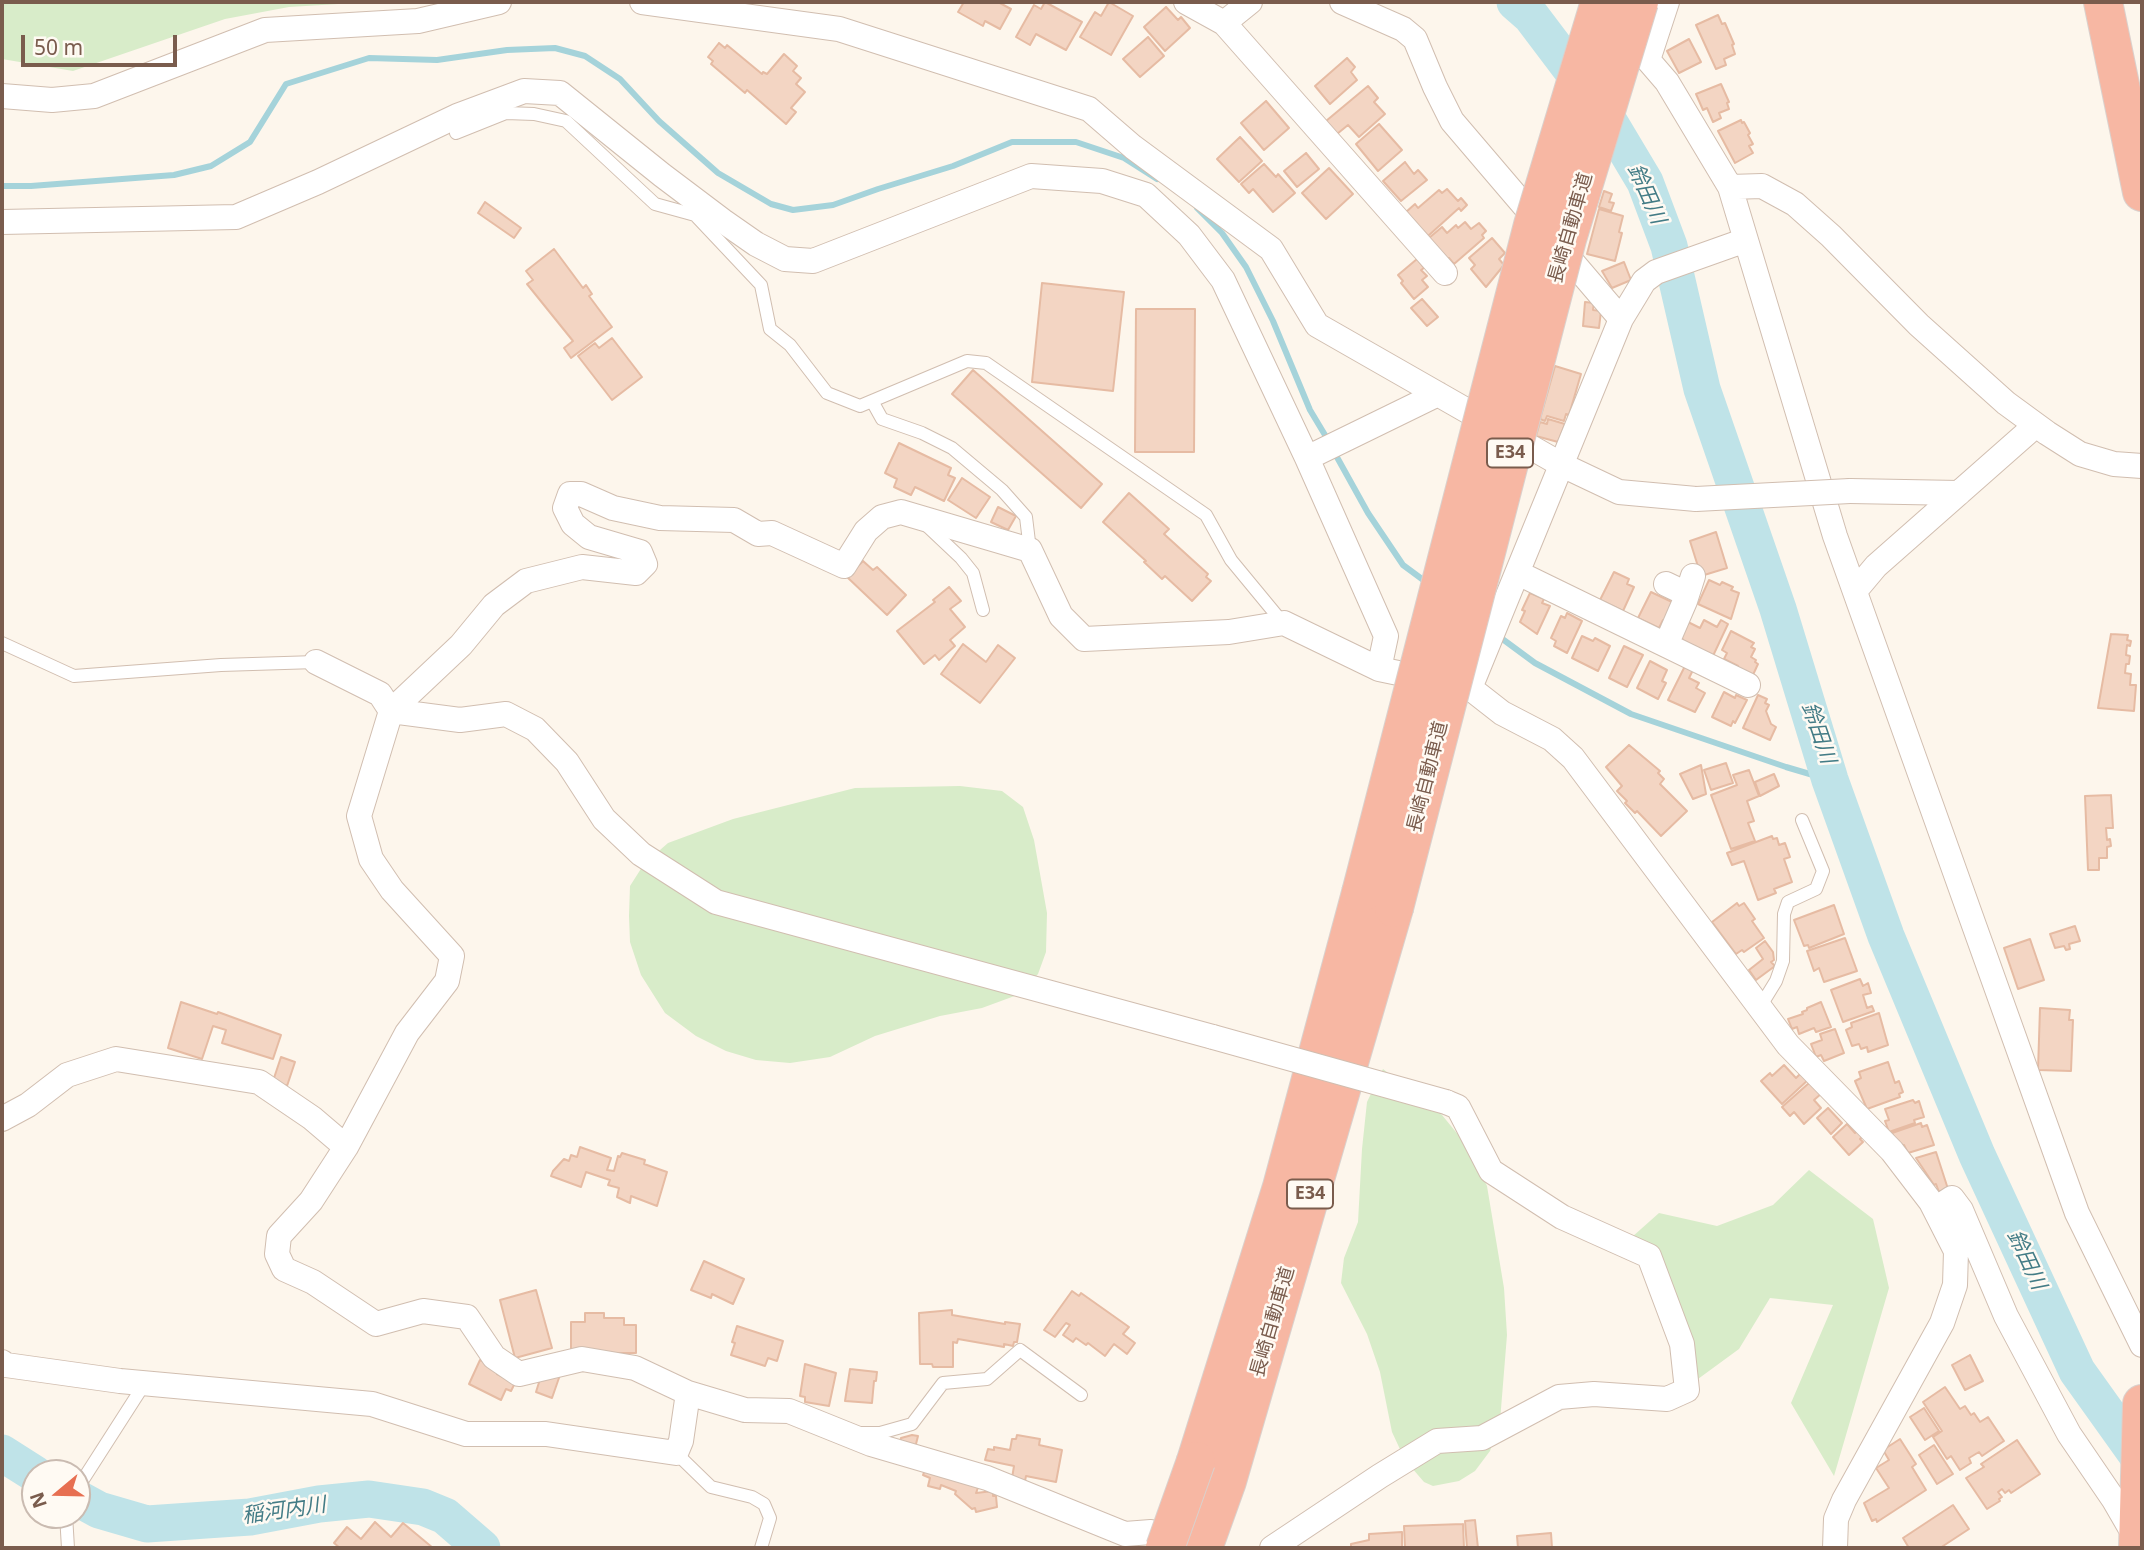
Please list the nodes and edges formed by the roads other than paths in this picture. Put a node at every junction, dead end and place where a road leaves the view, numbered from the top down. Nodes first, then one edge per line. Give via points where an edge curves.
1 (499, 2) edge
2 (642, 2) edge
3 (1186, 2) edge
4 (1250, 2) edge
5 (1342, 2) edge
6 (1598, 2) edge
7 (1639, 2) edge
8 (1667, 2) edge
9 (2103, 2) edge
10 (1224, 23) junction
11 (1648, 60) junction
12 (2, 96) edge
13 (456, 133) dead end
14 (1730, 187) junction
15 (2142, 192) edge
16 (2, 222) edge
17 (1737, 243) junction
18 (1445, 274) dead end
19 (1621, 319) junction
20 (1438, 394) junction
21 (872, 401) junction
22 (2036, 425) junction
23 (1312, 455) junction
24 (1562, 465) junction
25 (2142, 466) edge
26 (1959, 493) junction
27 (918, 517) junction
28 (1030, 550) junction
29 (1518, 573) junction
30 (1682, 584) dead end
31 (1855, 591) junction
32 (983, 610) dead end
33 (1284, 623) junction
34 (2, 643) edge
35 (1666, 645) junction
36 (316, 662) joint
37 (1379, 669) junction
38 (1748, 685) dead end
39 (1470, 688) junction
40 (391, 710) junction
41 (1801, 820) dead end
42 (1378, 900) junction
43 (1760, 1007) junction
44 (2, 1119) edge
45 (346, 1147) junction
46 (1935, 1209) junction
47 (2142, 1345) edge
48 (2, 1362) edge
49 (145, 1383) junction
50 (688, 1393) junction
51 (1081, 1395) dead end
52 (2142, 1404) edge
53 (844, 1433) junction
54 (676, 1453) junction
55 (91, 1468) edge
56 (1211, 1471) junction
57 (67, 1529) edge
58 (2138, 1540) edge
59 (68, 1548) edge
60 (761, 1548) edge
61 (1165, 1548) edge
62 (1202, 1548) edge
63 (1272, 1548) edge
64 (1835, 1548) edge

1 - 12 street via 404,23 265,30 94,96 61,100
2 - 20 street via 839,29 1089,109 1270,249 1317,325
3 - 10 street
4 - 10 street
5 - 19 street via 1415,38 1452,121
6 - 11 street
6 - 42 highway, 長崎自動車道 / E34, bridge via 1533,225
7 - 42 highway, 長崎自動車道 / E34, bridge
8 - 11 street
9 - 15 highway
10 - 18 street
11 - 14 street via 1667,82
13 - 21 lane via 506,113 566,121 655,204 695,215 761,285 770,329 790,345 827,393 860,406
14 - 17 street
14 - 22 street via 1762,186 1795,204 1919,325
16 - 23 street via 236,217 457,116 524,91 560,93 662,176 756,244 785,259 813,261 1031,176 1102,181 1146,195 1189,235 1223,280
17 - 19 street via 1656,272 1644,282
17 - 31 street
19 - 24 street
20 - 23 street
20 - 24 street
21 - 28 lane via 881,419 952,448 1002,490 1026,517
21 - 33 lane via 967,362 986,363 1206,516 1231,561
22 - 25 street via 2080,454
22 - 26 street
23 - 37 street via 1386,636
24 - 26 street, bridge via 1619,492 1696,499 1850,491
24 - 29 street
26 - 31 street via 1876,566
27 - 28 street
27 - 32 lane via 974,573
27 - 40 street via 901,512 882,517 866,531 844,566 772,533 758,534 734,520 660,518 570,494 565,508 573,524 589,537 640,552 645,564 636,573 582,567 526,581 494,605 461,645
28 - 33 street via 1062,616 1084,639 1229,632
29 - 35 street
29 - 39 street
30 - 35 street
31 - 47 street via 2077,1213
33 - 37 street
34 - 36 lane via 74,676
35 - 38 street
36 - 40 street via 380,694
37 - 39 street
39 - 43 street via 1502,713 1552,738 1573,758
40 - 45 street via 359,816 371,859 452,956 447,981 407,1033
40 - 63 street, bridge via 460,720 506,714 535,729 567,762 604,819 641,854 716,902 1458,1107 1491,1171 1562,1217 1649,1256 1682,1344 1687,1390 1667,1399 1594,1394 1559,1397 1482,1438 1437,1441
41 - 43 lane via 1823,872 1816,889 1788,902 1783,961
42 - 56 highway, 長崎自動車道 / E34 via 1282,1186
43 - 46 street via 1788,1045 1892,1151
44 - 45 street via 67,1075 116,1059 259,1082
45 - 50 street via 311,1201 279,1236 277,1254 284,1269 313,1282 376,1324 423,1311 467,1317 494,1357 519,1374 582,1359 635,1368
46 - 58 street via 1952,1198 1961,1210 2006,1316 2068,1434
46 - 64 street via 1956,1251 1955,1284 1942,1323 1844,1500 1836,1519
48 - 49 street
49 - 54 street via 372,1404 466,1434 546,1434
49 - 55 lane
50 - 53 street via 745,1410 789,1411
50 - 54 street
51 - 53 lane via 1020,1350 987,1379 943,1382 912,1424 880,1433
52 - 58 highway
53 - 62 street via 987,1478 1125,1534 1151,1532
54 - 60 lane via 711,1487 764,1504 770,1518
56 - 61 highway, 長崎自動車道 / E34, bridge
56 - 62 highway, 長崎自動車道 / E34
57 - 59 lane

